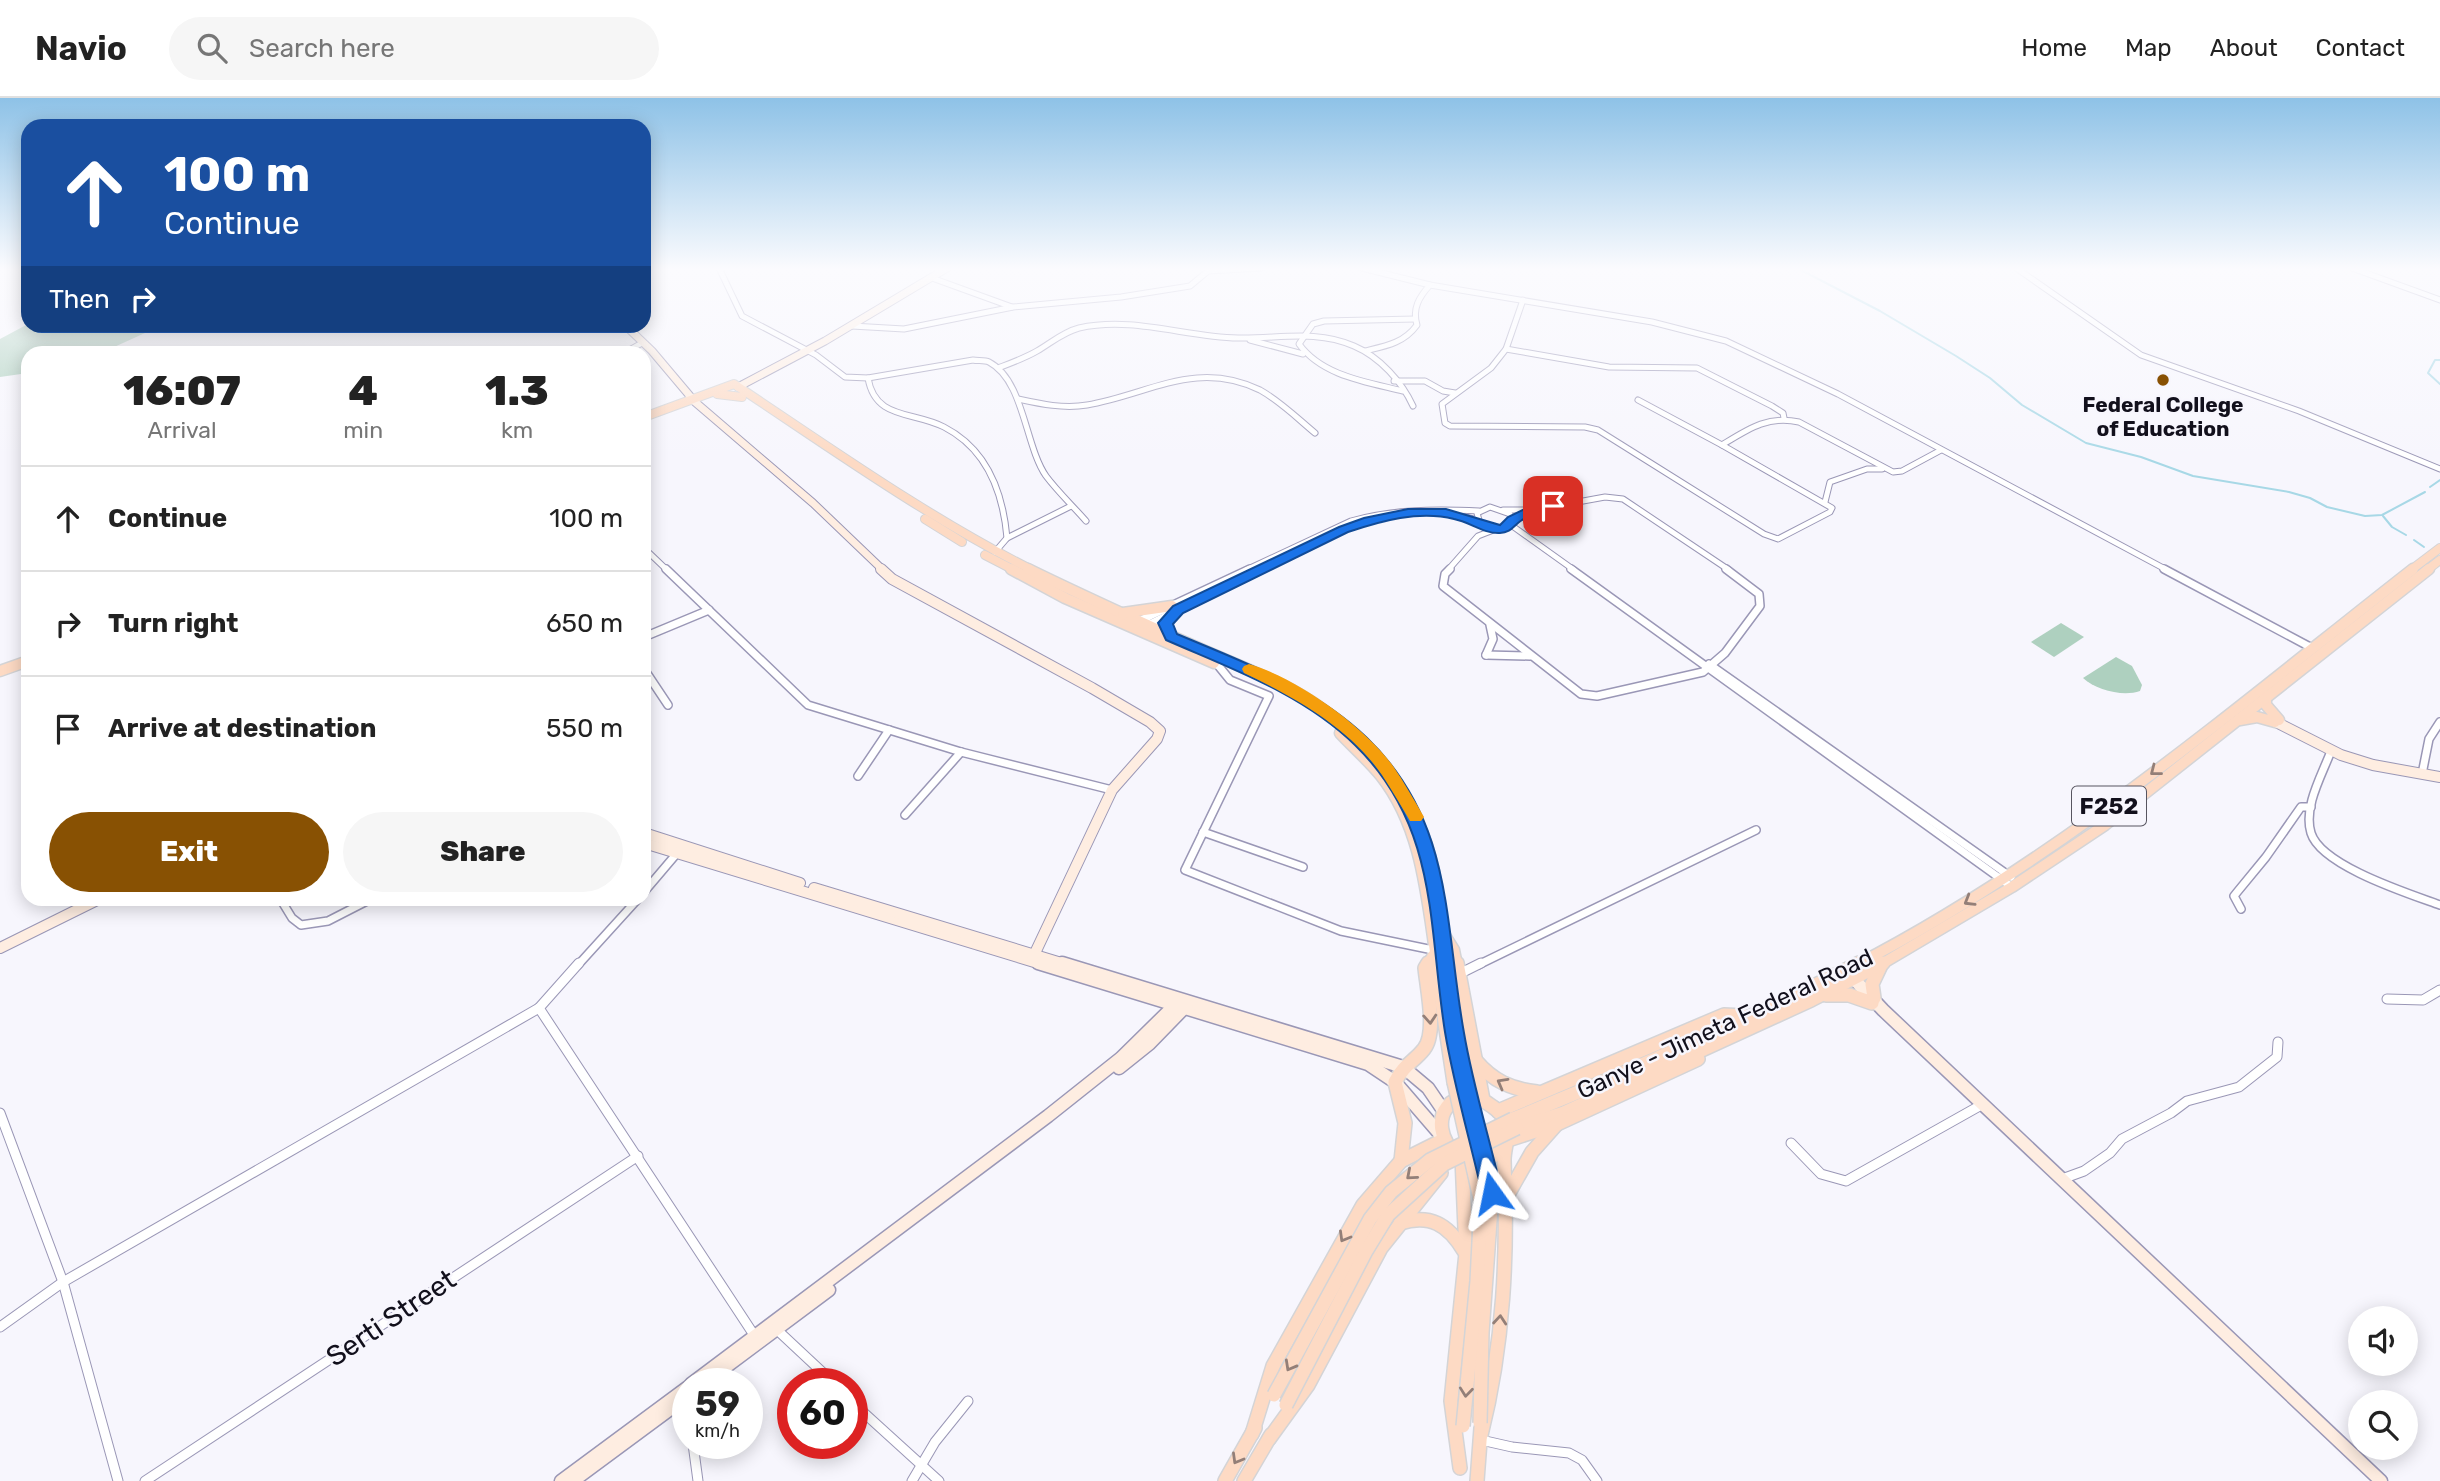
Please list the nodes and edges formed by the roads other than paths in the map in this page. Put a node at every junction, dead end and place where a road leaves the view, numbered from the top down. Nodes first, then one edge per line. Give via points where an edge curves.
1 (631, 333) edge
2 (773, 333) edge
3 (840, 333) edge
4 (1066, 333) edge
5 (1197, 333) edge
6 (1306, 333) edge
7 (1413, 333) edge
8 (1512, 333) edge
9 (1693, 333) edge
10 (2109, 333) edge
11 (1303, 337) junction
12 (1237, 338) junction
13 (642, 343) junction
14 (637, 346) edge
15 (645, 346) edge
16 (1506, 349) junction
17 (808, 351) junction
18 (1365, 351) junction
19 (651, 353) edge
20 (1303, 354) junction
21 (998, 368) junction
22 (868, 377) junction
23 (1395, 381) junction
24 (738, 384) junction
25 (1403, 391) junction
26 (1455, 393) junction
27 (717, 394) junction
28 (746, 396) junction
29 (694, 400) junction
30 (1018, 400) junction
31 (1639, 400) dead end
32 (1413, 406) dead end
33 (651, 416) edge
34 (1784, 418) junction
35 (1315, 433) dead end
36 (1722, 445) junction
37 (1941, 450) junction
38 (1882, 469) junction
39 (2440, 469) edge
40 (1825, 502) junction
41 (1071, 506) junction
42 (1503, 510) junction
43 (1534, 510) junction
44 (1479, 511) junction
45 (1086, 521) dead end
46 (1478, 522) junction
47 (1512, 522) junction
48 (1496, 530) junction
49 (1478, 536) junction
50 (1007, 538) junction
51 (2440, 548) edge
52 (995, 552) junction
53 (651, 555) edge
54 (2440, 560) edge
55 (1175, 608) junction
56 (709, 610) junction
57 (1117, 612) junction
58 (2352, 623) junction
59 (1490, 624) junction
60 (1138, 627) junction
61 (651, 634) edge
62 (1171, 637) junction
63 (2312, 648) junction
64 (1530, 656) junction
65 (21, 658) edge
66 (21, 663) edge
67 (1217, 664) junction
68 (0, 666) edge
69 (1710, 667) junction
70 (0, 671) edge
71 (651, 680) edge
72 (2266, 697) junction
73 (668, 705) dead end
74 (2248, 705) junction
75 (2277, 721) junction
76 (2235, 722) junction
77 (2440, 722) edge
78 (889, 730) junction
79 (2331, 751) junction
80 (961, 752) junction
81 (2422, 774) junction
82 (858, 776) dead end
83 (2440, 777) edge
84 (1112, 790) junction
85 (2311, 807) junction
86 (905, 815) dead end
87 (1756, 830) dead end
88 (1203, 832) junction
89 (651, 836) edge
90 (651, 844) edge
91 (678, 852) junction
92 (1303, 867) dead end
93 (2011, 882) junction
94 (651, 884) edge
95 (2440, 905) edge
96 (85, 906) edge
97 (285, 906) edge
98 (357, 906) edge
99 (632, 906) edge
100 (2241, 909) dead end
101 (1443, 933) junction
102 (0, 948) edge
103 (1434, 952) junction
104 (1035, 953) junction
105 (1882, 964) junction
106 (1458, 974) junction
107 (1851, 980) junction
108 (2440, 990) edge
109 (1820, 996) junction
110 (2387, 999) dead end
111 (1182, 1004) junction
112 (1876, 1004) junction
113 (539, 1008) junction
114 (1747, 1016) junction
115 (1756, 1026) junction
116 (1737, 1027) junction
117 (2278, 1042) dead end
118 (1474, 1058) junction
119 (1404, 1067) junction
120 (1458, 1078) junction
121 (1395, 1082) junction
122 (1539, 1092) junction
123 (1483, 1100) junction
124 (1983, 1104) junction
125 (1443, 1110) junction
126 (1498, 1111) junction
127 (0, 1113) edge
128 (1557, 1124) junction
129 (1441, 1137) junction
130 (1791, 1143) dead end
131 (1506, 1144) junction
132 (638, 1156) junction
133 (1459, 1156) junction
134 (1401, 1161) junction
135 (2062, 1179) junction
136 (1506, 1198) junction
137 (1398, 1224) junction
138 (1466, 1253) junction
139 (64, 1282) junction
140 (774, 1326) junction
141 (0, 1327) edge
142 (757, 1339) junction
143 (718, 1368) edge
144 (722, 1368) edge
145 (818, 1368) edge
146 (1280, 1400) junction
147 (968, 1401) dead end
148 (672, 1402) edge
149 (672, 1403) edge
150 (868, 1417) edge
151 (1481, 1433) junction
152 (1252, 1434) junction
153 (1269, 1439) junction
154 (695, 1459) edge
155 (922, 1466) junction
156 (1460, 1474) edge
157 (118, 1481) edge
158 (145, 1481) edge
159 (561, 1481) edge
160 (573, 1481) edge
161 (698, 1481) edge
162 (912, 1481) edge
163 (939, 1481) edge
164 (1224, 1481) edge
165 (1244, 1481) edge
166 (1477, 1481) edge
167 (1597, 1481) edge
168 (2381, 1481) edge

1 - 13 main road
2 - 17 street
3 - 17 main road
4 - 21 street
5 - 12 street
6 - 11 street
7 - 18 street via 1398,344
8 - 16 street
9 - 37 street via 1726,341 1827,388
10 - 39 street via 2141,355 2299,411
11 - 12 street
11 - 18 street
11 - 20 street via 1299,344
12 - 20 street
13 - 14 street
13 - 15 main road
16 - 26 street via 1491,368
16 - 34 street via 1607,367 1697,368 1772,407
17 - 22 street via 845,377
17 - 24 main road
18 - 23 street
19 - 29 main road
20 - 25 street via 1344,375
21 - 22 street via 974,359
21 - 30 street
22 - 50 street via 873,400 887,410 941,425 983,458 1000,495
23 - 25 street
23 - 26 street via 1425,381
24 - 27 main road
24 - 28 main road
24 - 29 main road
25 - 32 street
26 - 40 street via 1442,404 1445,423 1450,426 1598,430 1772,539 1830,512 1832,508
27 - 28 main road
27 - 29 main road
28 - 52 main road
28 - 60 main road via 956,538 1065,598
29 - 33 main road
29 - 84 main road via 892,579 1156,727 1160,731 1157,739
30 - 35 street via 1059,407 1087,405 1189,375 1209,376 1259,390
30 - 41 street via 1032,449 1046,476
31 - 36 street
34 - 36 street via 1772,419
34 - 38 street via 1799,421
36 - 40 street
37 - 38 street via 1902,471
37 - 63 street
38 - 40 street via 1867,468 1830,482
41 - 45 street
41 - 50 street
42 - 43 street
42 - 44 street
42 - 47 street
43 - 47 street
43 - 69 street via 1605,497 1623,499 1754,588 1760,606
44 - 46 street
44 - 55 street via 1422,507 1351,521
46 - 48 street
46 - 49 street
46 - 55 street via 1452,513 1421,512 1368,521
47 - 48 street
47 - 69 street
48 - 49 street
49 - 59 street via 1445,574 1443,586
50 - 52 street
51 - 58 main road, Ganye - Jimeta Federal Road / F252
52 - 57 main road
53 - 56 street
54 - 58 main road, Ganye - Jimeta Federal Road / F252
55 - 57 main road
55 - 60 street
55 - 62 main road via 1166,623
56 - 61 street
56 - 78 street via 808,705
57 - 60 main road
58 - 63 main road, Ganye - Jimeta Federal Road / F252
58 - 72 main road, Ganye - Jimeta Federal Road / F252
59 - 64 street
59 - 64 street via 1493,639 1486,655
60 - 62 main road
60 - 67 main road
62 - 101 main road via 1294,691 1326,712 1387,769 1420,826 1432,865
63 - 74 main road, Ganye - Jimeta Federal Road / F252
64 - 69 street via 1572,689 1589,696 1690,676
65 - 68 main road
66 - 70 main road
67 - 88 street via 1230,680 1269,696
67 - 103 main road via 1304,705 1350,742 1382,777 1411,828 1423,872
69 - 93 street
71 - 73 street
72 - 74 main road, Ganye - Jimeta Federal Road / F252
72 - 75 main road
74 - 75 main road
74 - 76 main road, Ganye - Jimeta Federal Road / F252
74 -> 93 main road, Ganye - Jimeta Federal Road / F252
75 - 76 main road via 2252,717
75 - 79 main road
76 - 93 main road, Ganye - Jimeta Federal Road / F252 via 2105,825
77 - 81 street via 2429,739
78 - 80 street
78 - 82 street
79 - 81 main road
79 - 85 street
80 - 84 street
80 - 86 street
81 - 83 main road
84 - 104 main road
85 - 95 street via 2311,836 2323,851 2362,874
85 - 100 street via 2301,807 2241,885 2234,896
87 - 106 street
88 - 92 street
88 - 103 street via 1185,870 1341,931
89 - 104 main road
90 - 91 main road
91 - 94 street
91 - 111 main road
93 - 105 main road, Ganye - Jimeta Federal Road / F252
93 -> 114 main road, Ganye - Jimeta Federal Road / F252 via 1854,967
96 - 102 main road
97 - 98 street via 301,925 328,921
99 - 113 street
101 - 106 main road via 1454,950
101 - 120 main road
103 -> 119 main road via 1425,968 1431,1038
103 - 120 main road
104 - 111 main road
105 - 107 main road, Ganye - Jimeta Federal Road / F252
105 - 112 main road via 1872,984
106 - 118 main road
107 - 109 main road, Ganye - Jimeta Federal Road / F252
107 - 112 main road
108 - 110 street via 2433,999 2423,1001
109 - 112 main road via 1849,995
109 - 115 main road, Ganye - Jimeta Federal Road / F252
111 - 119 main road
111 - 121 main road via 1368,1064
111 - 140 main road via 1126,1063
112 - 124 main road
113 - 132 street
113 - 139 street
114 - 116 main road, Ganye - Jimeta Federal Road / F252
114 - 122 main road via 1724,1015
115 - 116 main road, Ganye - Jimeta Federal Road / F252
115 - 128 main road via 1739,1040
116 - 146 main road, Ganye - Jimeta Federal Road / F252, bridge via 1564,1112 1515,1123 1444,1164 1388,1215
117 - 135 street via 2277,1057 2239,1087 2187,1101 2122,1139 2084,1171
122 -> 118 main road via 1510,1089 1486,1074
118 - 123 main road
119 - 121 main road
119 - 125 main road via 1428,1088
120 - 151 main road, bridge via 1492,1193 1482,1333
120 -> 156 main road, bridge via 1481,1203
121 - 129 main road
121 - 134 main road via 1405,1123
122 - 126 main road
123 - 125 main road via 1461,1098
123 - 126 main road
124 - 130 street via 1846,1181 1821,1175
124 - 135 main road
125 - 129 main road
126 - 131 main road via 1506,1123
127 - 139 street
128 - 131 main road
128 - 136 main road via 1532,1152
129 - 133 main road
129 - 134 main road
131 - 133 main road via 1488,1160
131 - 136 main road
132 - 142 street
132 - 158 street, Serti Street
133 - 137 main road
133 - 138 main road
134 -> 152 main road via 1363,1205 1273,1366
135 - 168 main road
151 -> 136 main road via 1493,1386 1501,1312
137 - 138 main road via 1418,1217 1438,1224 1458,1239
137 - 153 main road via 1308,1385
138 - 156 main road via 1451,1401
139 - 141 street
139 - 157 street
140 - 142 main road
140 - 145 street
142 - 143 main road
142 - 144 main road
146 - 152 main road
146 - 153 main road
147 - 155 street
148 - 159 main road
149 - 160 main road
150 - 155 street
151 - 166 main road
151 - 167 street via 1512,1447 1569,1453 1582,1460
152 -> 164 main road
153 - 165 main road
154 - 161 street
155 - 162 street
155 - 163 street

